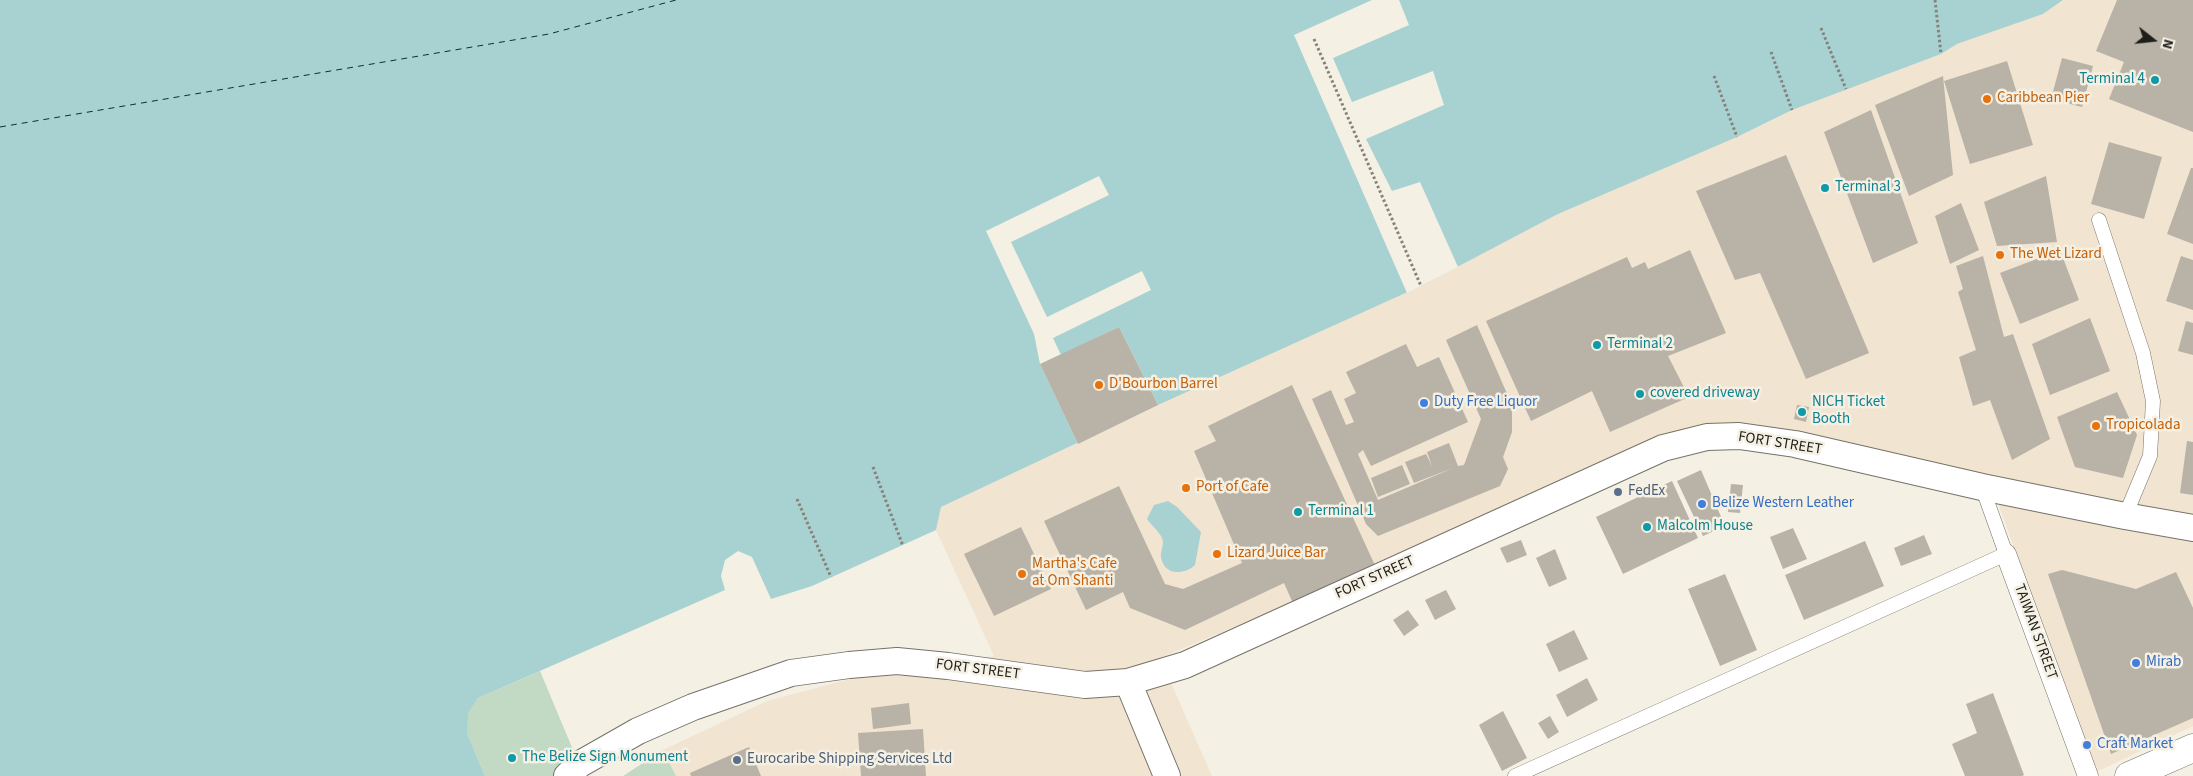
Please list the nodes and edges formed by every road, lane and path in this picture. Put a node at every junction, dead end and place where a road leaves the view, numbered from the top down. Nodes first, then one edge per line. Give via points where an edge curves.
1 (1935, 0) edge
2 (1821, 28) dead end
3 (1314, 39) dead end
4 (1771, 52) dead end
5 (1942, 54) dead end
6 (1714, 76) dead end
7 (1846, 89) dead end
8 (1792, 110) dead end
9 (1737, 136) dead end
10 (2099, 220) dead end
11 (1421, 286) dead end
12 (873, 467) dead end
13 (1982, 487) junction
14 (797, 500) dead end
15 (2125, 516) junction
16 (2193, 528) edge
17 (903, 546) dead end
18 (2006, 554) junction
19 (830, 577) dead end
20 (1128, 682) junction
21 (2193, 748) edge
22 (567, 776) edge
23 (1167, 776) edge
24 (1516, 776) edge
25 (2088, 776) edge
26 (2129, 776) edge

1 - 5 path
2 - 7 path
3 - 11 path
4 - 8 path
6 - 9 path
10 - 15 lane via 2143,353 2153,402 2150,456
12 - 17 path
13 - 15 street, FORT STREET
13 - 18 lane, TAIWAN STREET
13 - 20 street, FORT STREET via 1795,444 1738,436 1707,437 1664,448 1185,665
14 - 19 path
15 - 16 street, FORT STREET
18 - 24 lane
18 - 25 street, TAIWAN STREET
20 - 22 street, FORT STREET via 1085,685 897,661 791,673 693,707 638,731 580,764
20 - 23 street
21 - 26 main road

